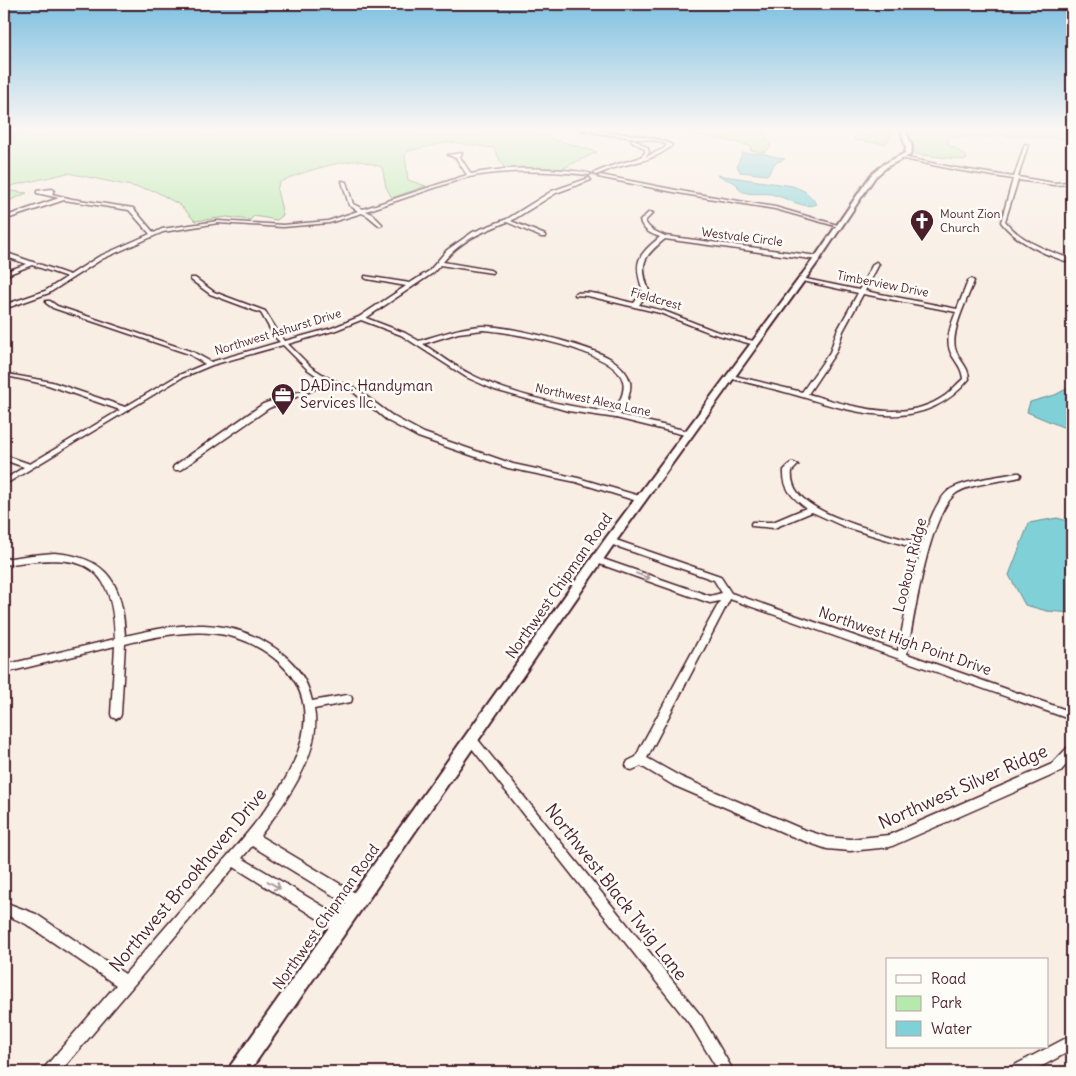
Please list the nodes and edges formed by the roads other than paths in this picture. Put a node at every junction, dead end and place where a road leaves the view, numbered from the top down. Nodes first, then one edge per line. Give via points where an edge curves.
1 (451, 181) edge
2 (581, 181) edge
3 (623, 181) edge
4 (869, 181) edge
5 (1015, 181) edge
6 (1036, 181) edge
7 (344, 182) dead end
8 (1072, 183) edge
9 (50, 194) dead end
10 (550, 195) junction
11 (64, 198) junction
12 (558, 198) dead end
13 (363, 212) junction
14 (651, 213) dead end
15 (4, 219) edge
16 (508, 221) junction
17 (380, 225) dead end
18 (839, 226) junction
19 (146, 227) junction
20 (162, 231) junction
21 (152, 234) junction
22 (543, 236) dead end
23 (664, 237) junction
24 (4, 254) edge
25 (818, 258) junction
26 (1072, 261) edge
27 (440, 263) junction
28 (31, 264) junction
29 (876, 264) dead end
30 (80, 271) junction
31 (57, 272) junction
32 (490, 272) dead end
33 (4, 274) edge
34 (72, 277) junction
35 (367, 277) dead end
36 (194, 279) dead end
37 (801, 280) junction
38 (971, 281) dead end
39 (411, 285) junction
40 (863, 292) junction
41 (577, 294) dead end
42 (31, 297) junction
43 (636, 305) junction
44 (4, 308) edge
45 (960, 311) junction
46 (361, 318) junction
47 (754, 342) junction
48 (420, 343) junction
49 (286, 344) junction
50 (210, 364) junction
51 (9, 375) dead end
52 (731, 377) junction
53 (328, 380) junction
54 (804, 395) junction
55 (125, 409) junction
56 (616, 416) junction
57 (688, 434) junction
58 (4, 457) edge
59 (794, 465) dead end
60 (30, 468) junction
61 (177, 468) dead end
62 (1017, 476) dead end
63 (4, 483) edge
64 (640, 499) junction
65 (813, 508) junction
66 (755, 524) dead end
67 (610, 541) junction
68 (926, 548) junction
69 (597, 560) junction
70 (4, 562) edge
71 (728, 594) junction
72 (119, 640) junction
73 (902, 656) junction
74 (4, 669) edge
75 (347, 699) dead end
76 (308, 706) junction
77 (116, 714) dead end
78 (1072, 716) edge
79 (471, 739) junction
80 (1072, 750) edge
81 (251, 838) junction
82 (233, 859) junction
83 (357, 902) junction
84 (4, 908) edge
85 (341, 925) junction
86 (125, 983) junction
87 (1072, 1042) edge
88 (50, 1072) edge
89 (238, 1072) edge
90 (727, 1072) edge
91 (1016, 1072) edge

1 - 13 street
2 - 10 street, Northwest Ashurst Drive
3 - 18 street via 775,208
4 - 18 main road, Northwest Chipman Road
5 - 26 street via 1003,221 1005,226 1053,254
6 - 8 street
7 - 13 street via 349,203
9 - 11 street
10 - 12 street
10 - 16 street, Northwest Ashurst Drive
11 - 15 street
11 - 19 street via 125,207 135,212
13 - 17 street
13 - 20 street via 313,225 218,222
14 - 23 street via 642,221 643,225
16 - 22 street
16 - 27 street, Northwest Ashurst Drive via 475,233 449,251
18 - 25 main road, Northwest Chipman Road
19 - 20 street
19 - 21 street
20 - 21 street
21 - 30 street
23 - 25 street, Westvale Circle
23 - 43 street via 640,263 640,277 646,292
24 - 28 street
25 - 37 main road, Northwest Chipman Road
27 - 32 street
27 - 39 street, Northwest Ashurst Drive
28 - 31 street
28 - 33 street
29 - 40 street
30 - 31 street
30 - 34 street
31 - 34 street
34 - 42 street via 47,292
35 - 39 street
36 - 49 street via 212,293 263,312
37 - 40 street, Timberview Drive
37 - 47 main road, Northwest Chipman Road
38 - 45 street
39 - 46 street, Northwest Ashurst Drive
40 - 45 street, Timberview Drive
40 - 54 street via 840,331 833,352
41 - 43 street, Fieldcrest
42 - 44 street via 21,304
42 - 50 street via 191,353
43 - 47 street, Fieldcrest via 673,315 713,332
45 - 54 street via 950,338 952,349 967,369 966,379 942,403 904,414 882,413
46 - 48 street, Northwest Alexa Lane
46 - 49 street, Northwest Ashurst Drive
47 - 52 main road, Northwest Chipman Road
48 - 56 street, Northwest Alexa Lane via 468,376 492,387 568,409
48 - 56 street via 462,330 494,329 591,353 608,360 622,371 625,378 626,391
49 - 50 street, Northwest Ashurst Drive
49 - 53 street via 309,368
50 - 55 street, Northwest Ashurst Drive via 180,377
51 - 55 street via 50,383
52 - 54 street
52 - 57 main road, Northwest Chipman Road
53 - 61 street via 266,406
53 - 64 street via 353,389 391,419 421,435 511,466 578,480
55 - 60 street, Northwest Ashurst Drive
56 - 57 street, Northwest Alexa Lane
57 - 64 main road, Northwest Chipman Road
58 - 60 street
59 - 65 street via 788,470 788,483 797,496
60 - 63 street, Northwest Ashurst Drive
62 - 68 street, Lookout Ridge via 952,491 939,507
64 - 67 main road, Northwest Chipman Road
65 - 66 street via 774,525
65 - 68 street via 858,529
67 - 69 main road, Northwest Chipman Road
67 - 71 street, Northwest High Point Drive via 717,578
68 - 73 street, Lookout Ridge
69 -> 71 street, Northwest High Point Drive via 710,600
69 - 79 main road, Northwest Chipman Road
70 - 72 street via 60,557 96,569 113,592 120,619
71 - 73 street, Northwest High Point Drive
71 - 80 street, Northwest Silver Ridge via 637,762 677,781 827,843 873,844 890,841 1056,768
72 - 74 street, Northwest Brookhaven Drive
72 - 76 street, Northwest Brookhaven Drive via 178,630 210,629 250,638 275,652 296,672
72 - 77 street
73 - 78 street, Northwest High Point Drive
75 - 76 street
76 - 81 street, Northwest Brookhaven Drive via 308,735 297,770 288,788
79 - 83 main road, Northwest Chipman Road
79 - 90 street, Northwest Black Twig Lane via 696,1022
81 - 82 street, Northwest Brookhaven Drive
81 - 83 street
82 -> 85 street
82 - 86 street, Northwest Brookhaven Drive
83 - 85 main road, Northwest Chipman Road
84 - 86 street via 31,920
85 - 89 main road, Northwest Chipman Road
86 - 88 street, Northwest Brookhaven Drive
87 - 91 street

